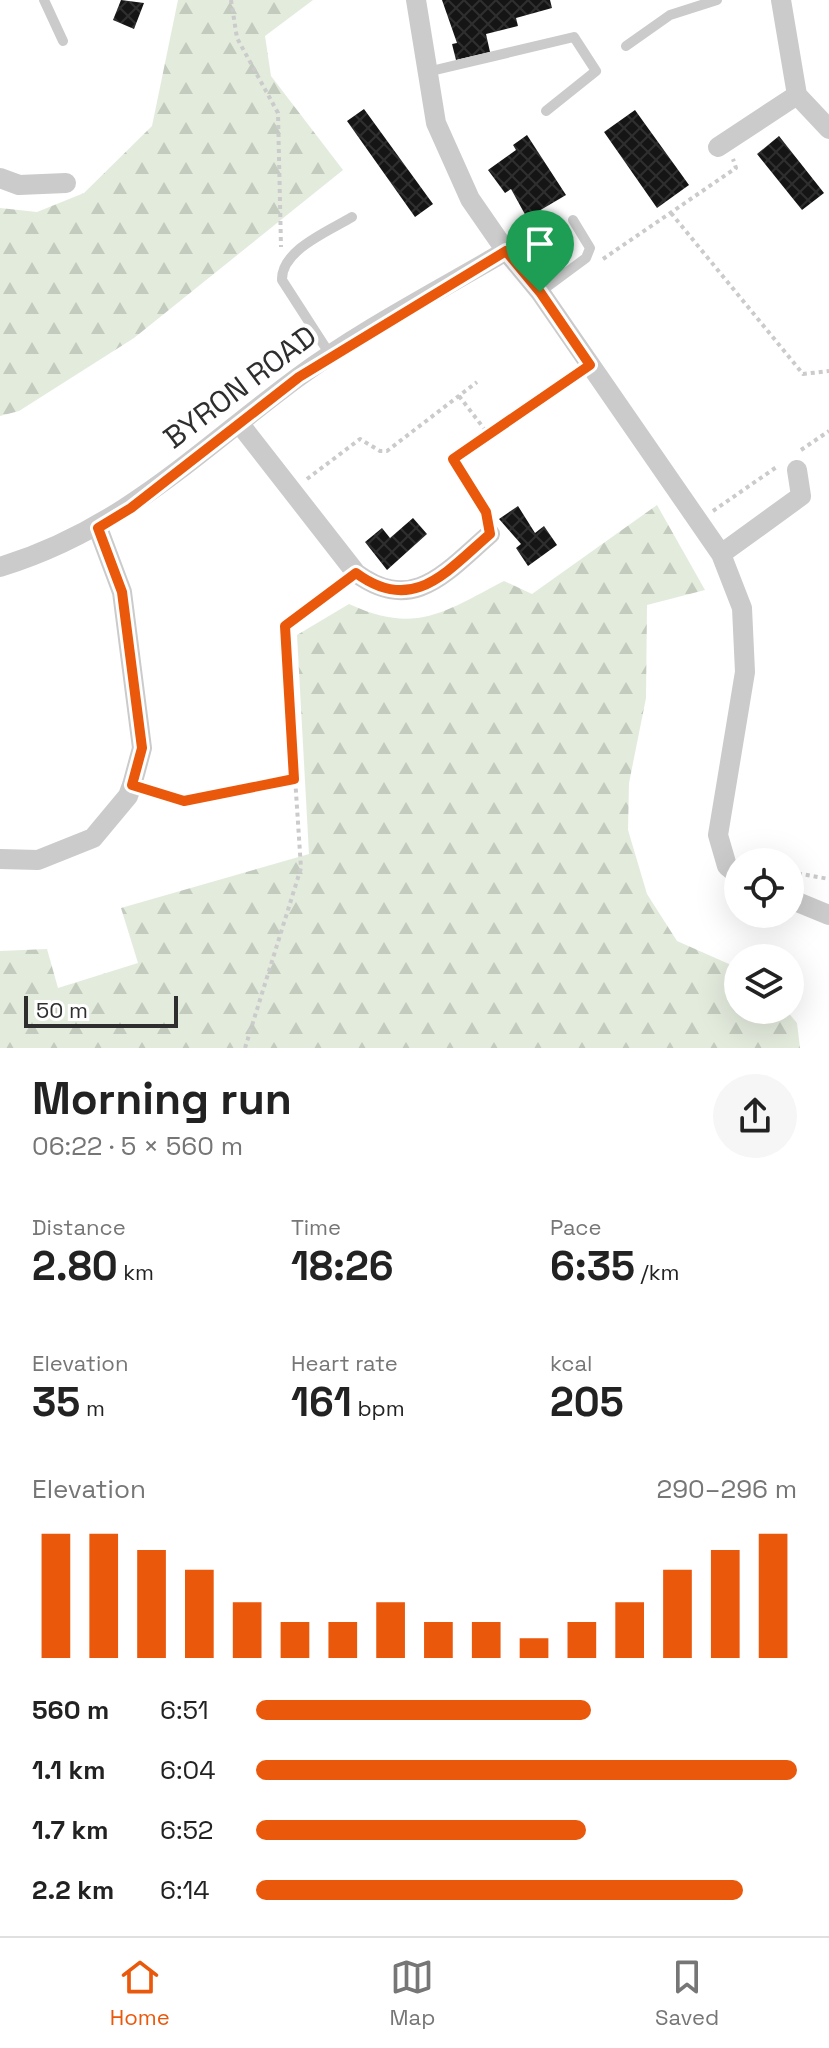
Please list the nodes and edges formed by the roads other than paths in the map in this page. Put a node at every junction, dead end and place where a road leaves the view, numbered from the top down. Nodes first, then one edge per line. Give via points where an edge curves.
1 (44, 0) edge
2 (416, 0) edge
3 (717, 0) edge
4 (781, 0) edge
5 (63, 41) dead end
6 (626, 46) dead end
7 (427, 72) junction
8 (797, 95) junction
9 (546, 111) dead end
10 (829, 129) edge
11 (722, 145) road end
12 (0, 178) edge
13 (66, 183) dead end
14 (352, 217) dead end
15 (573, 220) dead end
16 (506, 251) junction
17 (540, 292) junction
18 (331, 356) junction
19 (239, 423) junction
20 (789, 464) road end
21 (98, 528) junction
22 (490, 534) road end
23 (721, 554) junction
24 (0, 567) edge
25 (724, 856) edge
26 (0, 859) edge
27 (804, 905) edge
28 (829, 915) edge

1 - 5 lane
2 - 7 street
3 - 6 lane via 670,15
4 - 8 street
7 - 9 lane via 574,37 596,71
7 - 16 street via 436,123 470,199
8 - 10 street
8 - 11 street
12 - 13 street via 19,185
14 - 18 lane via 292,255 282,269 282,280
15 - 17 lane via 590,248 586,258
16 - 17 street
16 - 18 street, BYRON ROAD
17 - 23 street
18 - 19 street, BYRON ROAD
19 - 21 street, BYRON ROAD
19 - 22 street via 356,573 375,587 392,592 434,582
20 - 23 street via 801,496
21 - 24 street, BYRON ROAD
21 - 26 street via 122,592 142,748 132,785 93,838 38,860
23 - 25 street via 742,608 745,672 718,835
27 - 28 street

